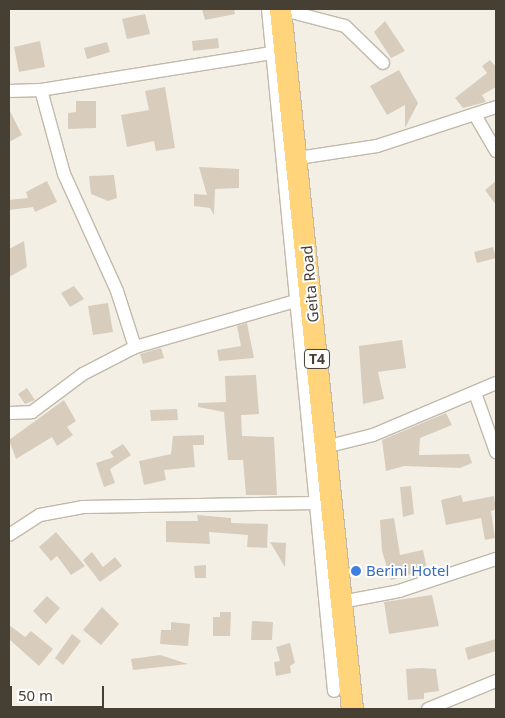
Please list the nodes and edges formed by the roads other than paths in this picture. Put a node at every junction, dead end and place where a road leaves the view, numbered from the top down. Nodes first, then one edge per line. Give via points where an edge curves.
1 (268, 9) edge
2 (280, 9) edge
3 (272, 52) junction
4 (383, 63) dead end
5 (41, 90) junction
6 (9, 91) edge
7 (496, 107) edge
8 (475, 114) junction
9 (496, 151) edge
10 (298, 158) junction
11 (298, 300) junction
12 (135, 347) junction
13 (496, 383) edge
14 (475, 393) junction
15 (9, 413) edge
16 (325, 447) junction
17 (496, 452) edge
18 (315, 503) junction
19 (9, 534) edge
20 (496, 559) edge
21 (341, 602) junction
22 (496, 681) edge
23 (334, 691) dead end
24 (352, 709) edge
25 (428, 709) edge

1 - 3 street
2 - 4 street via 345,26
2 - 10 highway, Geita Road / T4
3 - 5 street
3 - 11 street
5 - 6 street
5 - 12 street via 64,174 117,290
7 - 8 street
8 - 9 street
8 - 10 street via 377,146
10 - 16 highway, Geita Road / T4
11 - 12 street
11 - 18 street
12 - 15 street via 83,374 32,412
13 - 14 street
14 - 16 street via 373,435
14 - 17 street
16 - 21 highway, Geita Road / T4
18 - 19 street via 83,507 40,515
18 - 23 street
20 - 21 street via 399,591
21 - 24 highway, Geita Road / T4
22 - 25 street

